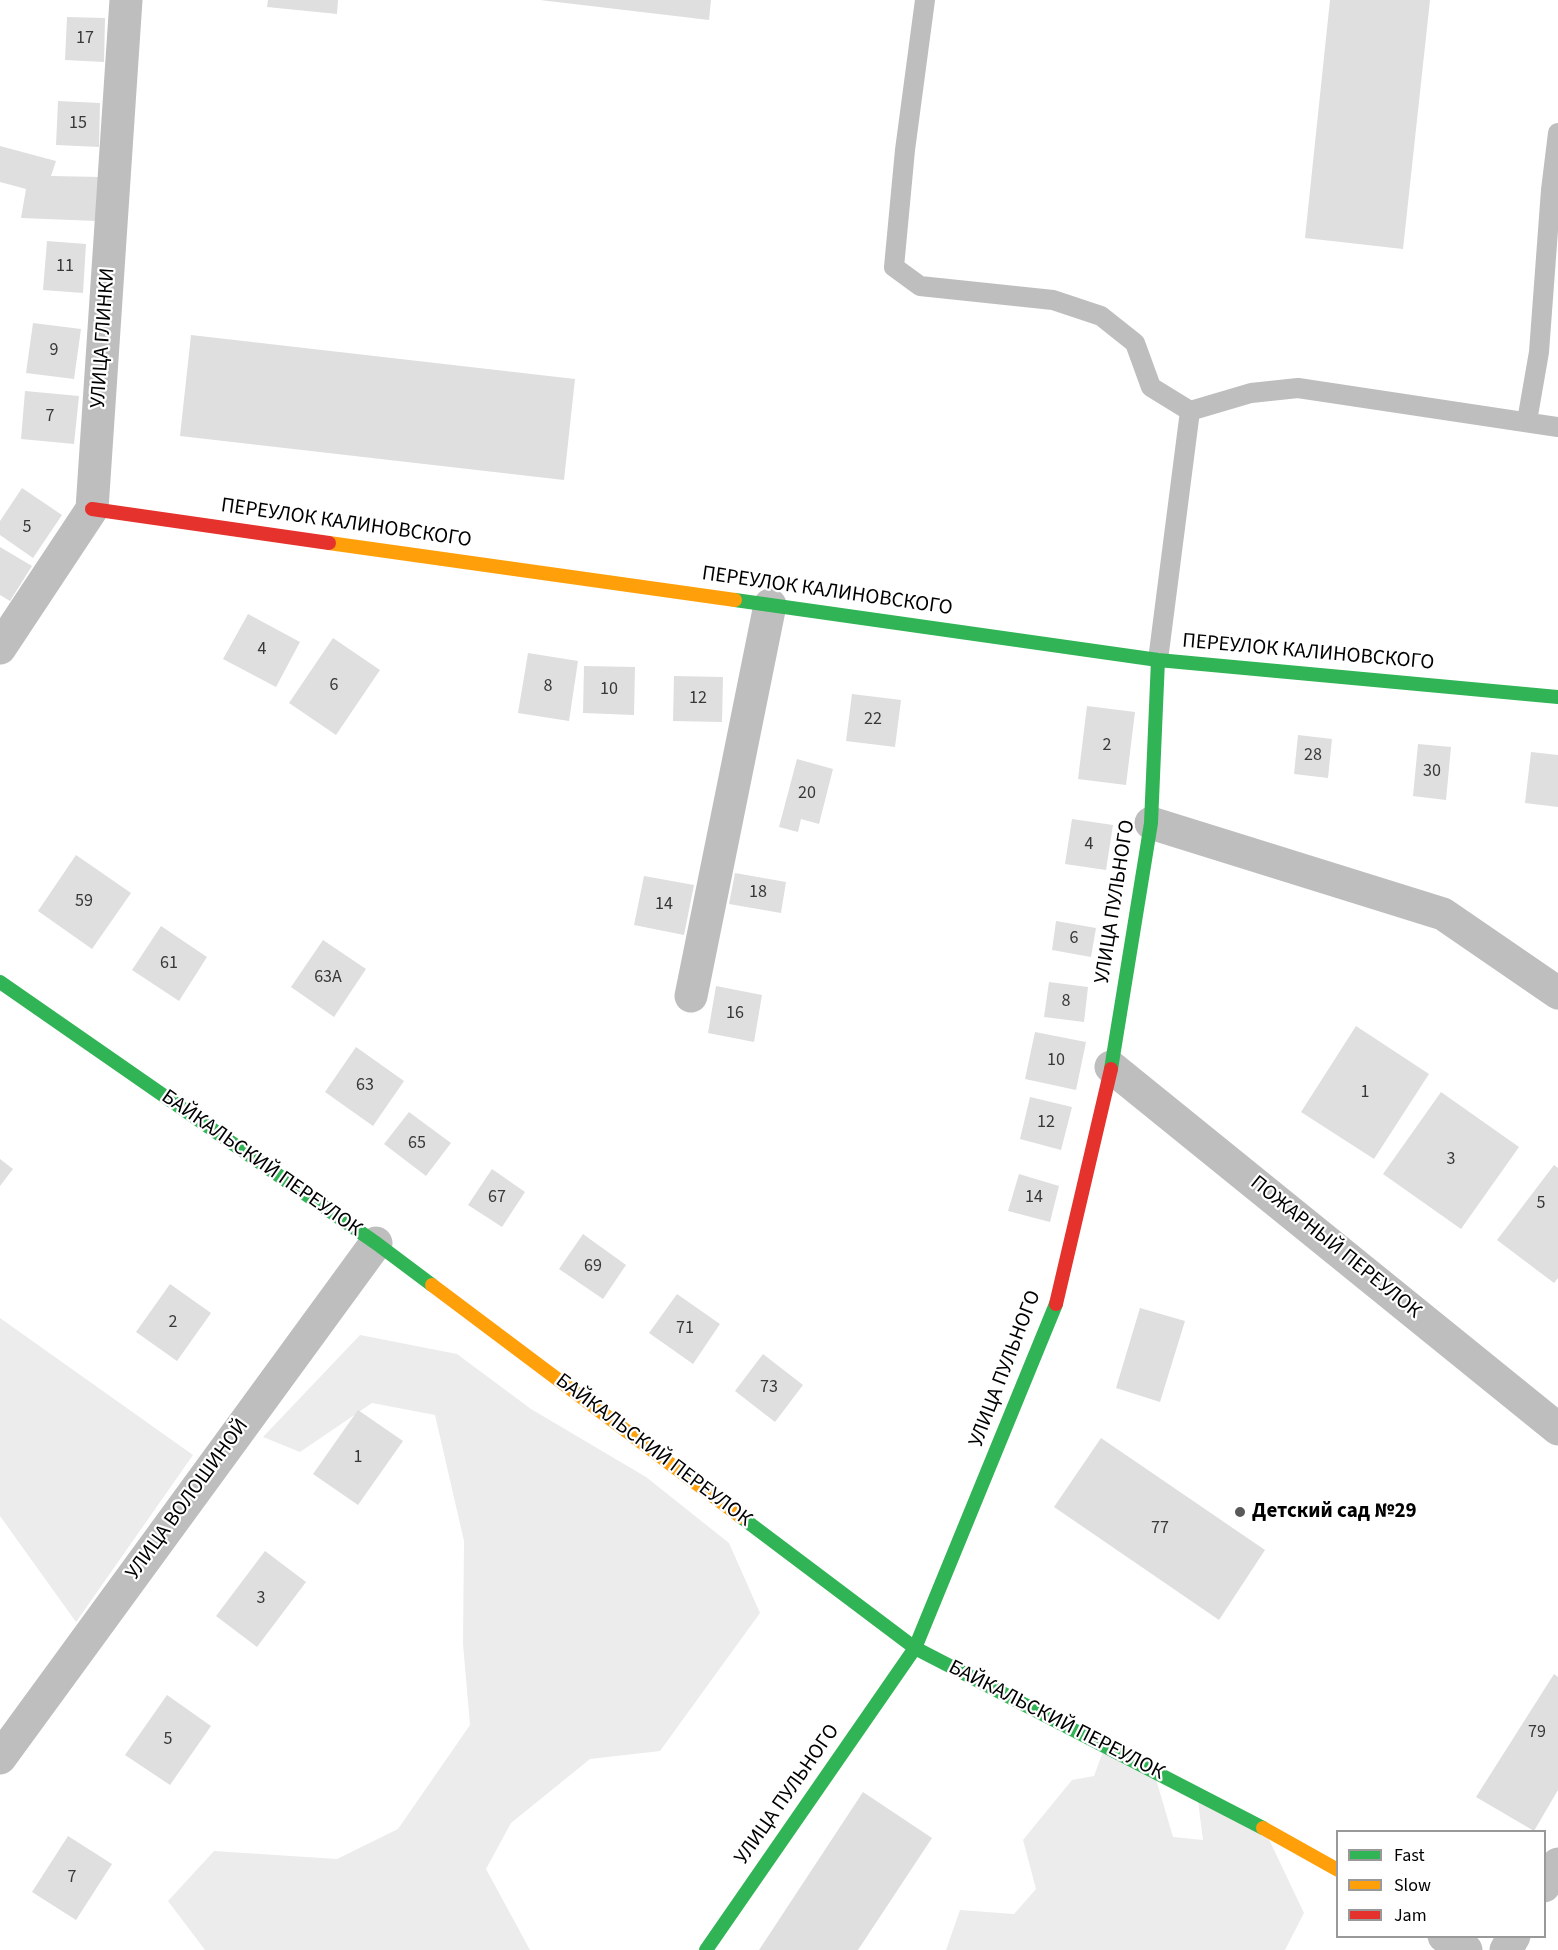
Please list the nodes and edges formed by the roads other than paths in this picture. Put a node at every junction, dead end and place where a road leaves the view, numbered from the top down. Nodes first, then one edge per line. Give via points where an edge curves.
1 (126, 0) edge
2 (925, 0) edge
3 (1558, 133) edge
4 (1190, 411) junction
5 (1527, 421) junction
6 (1558, 427) edge
7 (92, 509) junction
8 (770, 605) junction
9 (0, 648) edge
10 (1158, 660) junction
11 (1558, 697) edge
12 (1151, 823) junction
13 (0, 982) edge
14 (1558, 993) edge
15 (691, 996) dead end
16 (1111, 1067) junction
17 (376, 1243) junction
18 (1558, 1429) edge
19 (915, 1648) junction
20 (0, 1758) edge
21 (1558, 1864) edge
22 (1336, 1869) edge
23 (1546, 1884) edge
24 (1447, 1938) edge
25 (706, 1950) edge
26 (1466, 1950) edge

1 - 7 street, УЛИЦА ГЛИНКИ
2 - 4 lane via 894,267 920,286 1053,300 1101,316 1135,343 1151,387
3 - 5 lane via 1539,352
4 - 5 lane via 1251,393 1298,388
4 - 10 lane
5 - 6 lane
7 - 8 street, ПЕРЕУЛОК КАЛИНОВСКОГО
7 - 9 street, УЛИЦА ГЛИНКИ
8 - 10 street, ПЕРЕУЛОК КАЛИНОВСКОГО
8 - 15 street
10 - 11 street, ПЕРЕУЛОК КАЛИНОВСКОГО
10 - 12 street, УЛИЦА ПУЛЬНОГО
12 - 14 street via 1443,914
12 - 16 street, УЛИЦА ПУЛЬНОГО
13 - 17 street, БАЙКАЛЬСКИЙ ПЕРЕУЛОК
16 - 18 street, ПОЖАРНЫЙ ПЕРЕУЛОК
16 - 19 street, УЛИЦА ПУЛЬНОГО via 1054,1314
17 - 19 street, БАЙКАЛЬСКИЙ ПЕРЕУЛОК
17 - 20 street, УЛИЦА ВОЛОШИНОЙ
19 - 22 street, БАЙКАЛЬСКИЙ ПЕРЕУЛОК via 1301,1847
19 - 25 street, УЛИЦА ПУЛЬНОГО
21 - 23 street
24 - 26 street

